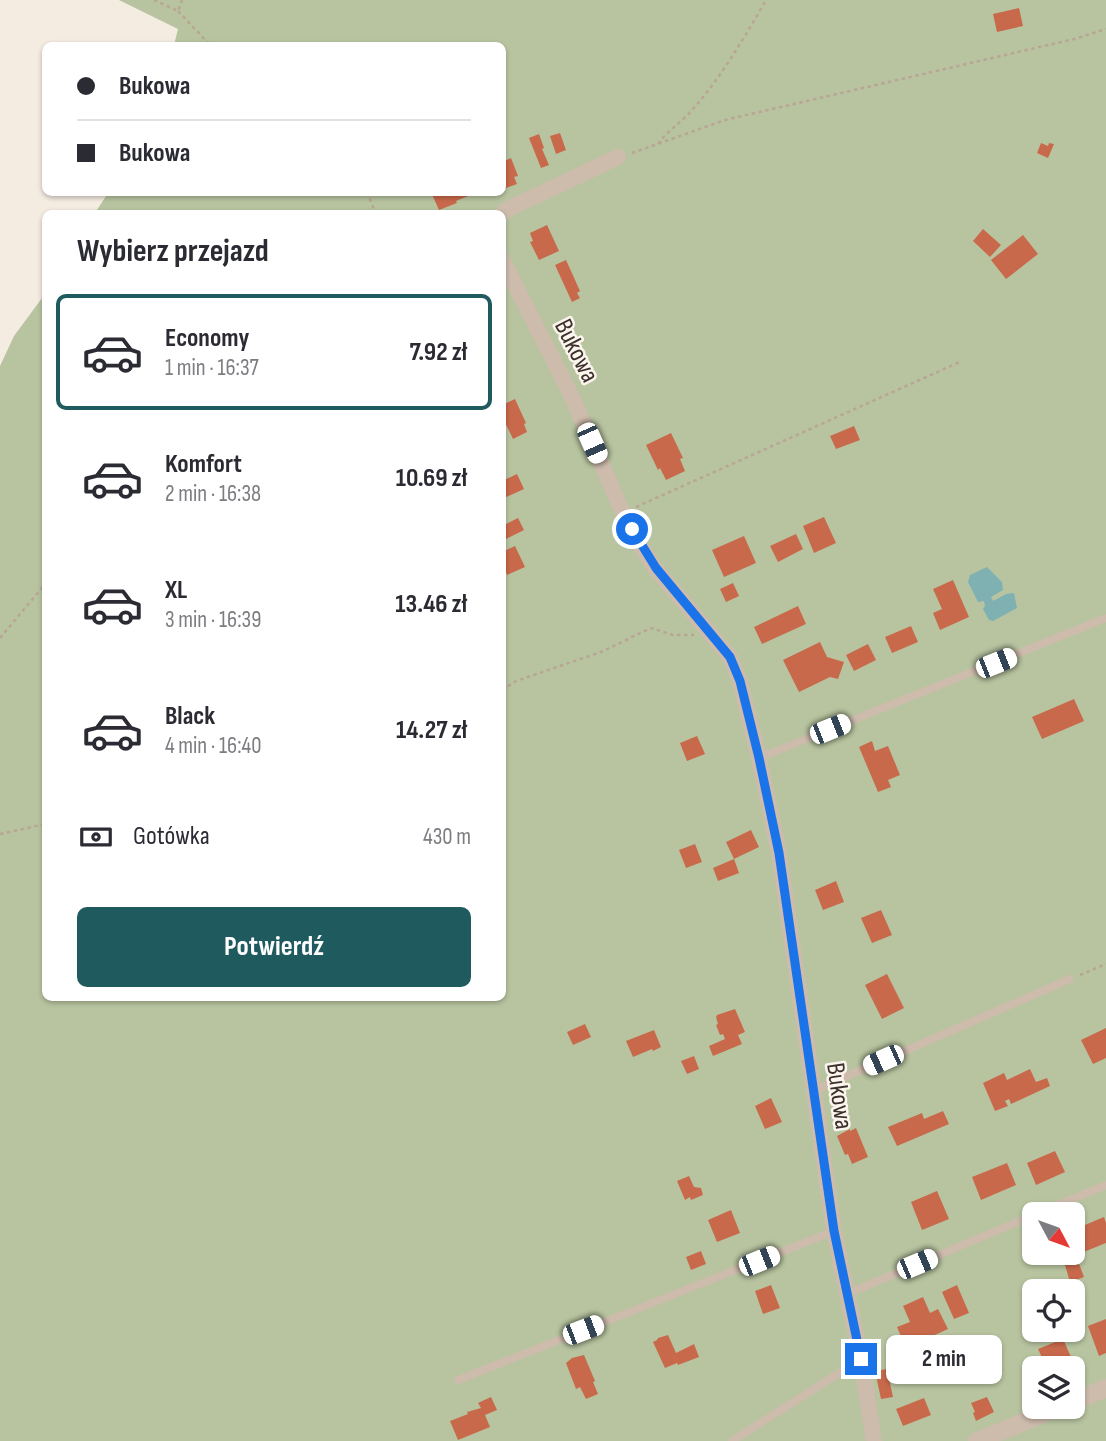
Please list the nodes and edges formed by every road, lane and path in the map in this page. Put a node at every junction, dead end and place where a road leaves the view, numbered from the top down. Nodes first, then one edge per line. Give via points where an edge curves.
1 (154, 0) edge
2 (183, 0) edge
3 (766, 0) edge
4 (178, 11) junction
5 (1106, 29) edge
6 (207, 42) edge
7 (658, 144) junction
8 (618, 157) joint
9 (506, 210) edge
10 (506, 267) edge
11 (962, 361) dead end
12 (623, 513) junction
13 (42, 588) edge
14 (1106, 618) edge
15 (710, 631) junction
16 (0, 638) edge
17 (506, 687) edge
18 (759, 758) junction
19 (42, 825) edge
20 (0, 834) edge
21 (1106, 964) edge
22 (1070, 979) joint
23 (813, 1091) junction
24 (1106, 1185) edge
25 (1066, 1202) edge
26 (1022, 1220) edge
27 (834, 1231) junction
28 (847, 1294) junction
29 (861, 1359) junction
30 (458, 1380) dead end
31 (1106, 1388) edge
32 (1085, 1397) edge
33 (1031, 1419) edge
34 (732, 1441) edge
35 (874, 1441) edge
36 (977, 1441) edge

1 - 4 path
2 - 4 path
3 - 7 path via 730,61 692,111
4 - 6 path
5 - 7 path via 725,120
7 - 8 path
8 - 9 street
10 - 12 street, Bukowa via 572,397
11 - 12 path
12 - 15 street, Bukowa via 656,568
13 - 16 path
14 - 18 lane
15 - 17 path via 690,636 651,628
15 - 18 street, Bukowa via 735,668
18 - 23 street, Bukowa via 779,853
19 - 20 path
21 - 22 path
22 - 23 lane
23 - 27 street, Bukowa
24 - 25 lane
26 - 28 lane
27 - 28 street, Bukowa
27 - 30 lane
28 - 29 street, Bukowa
29 - 34 lane
29 - 35 street, Bukowa
31 - 32 street
33 - 36 street

